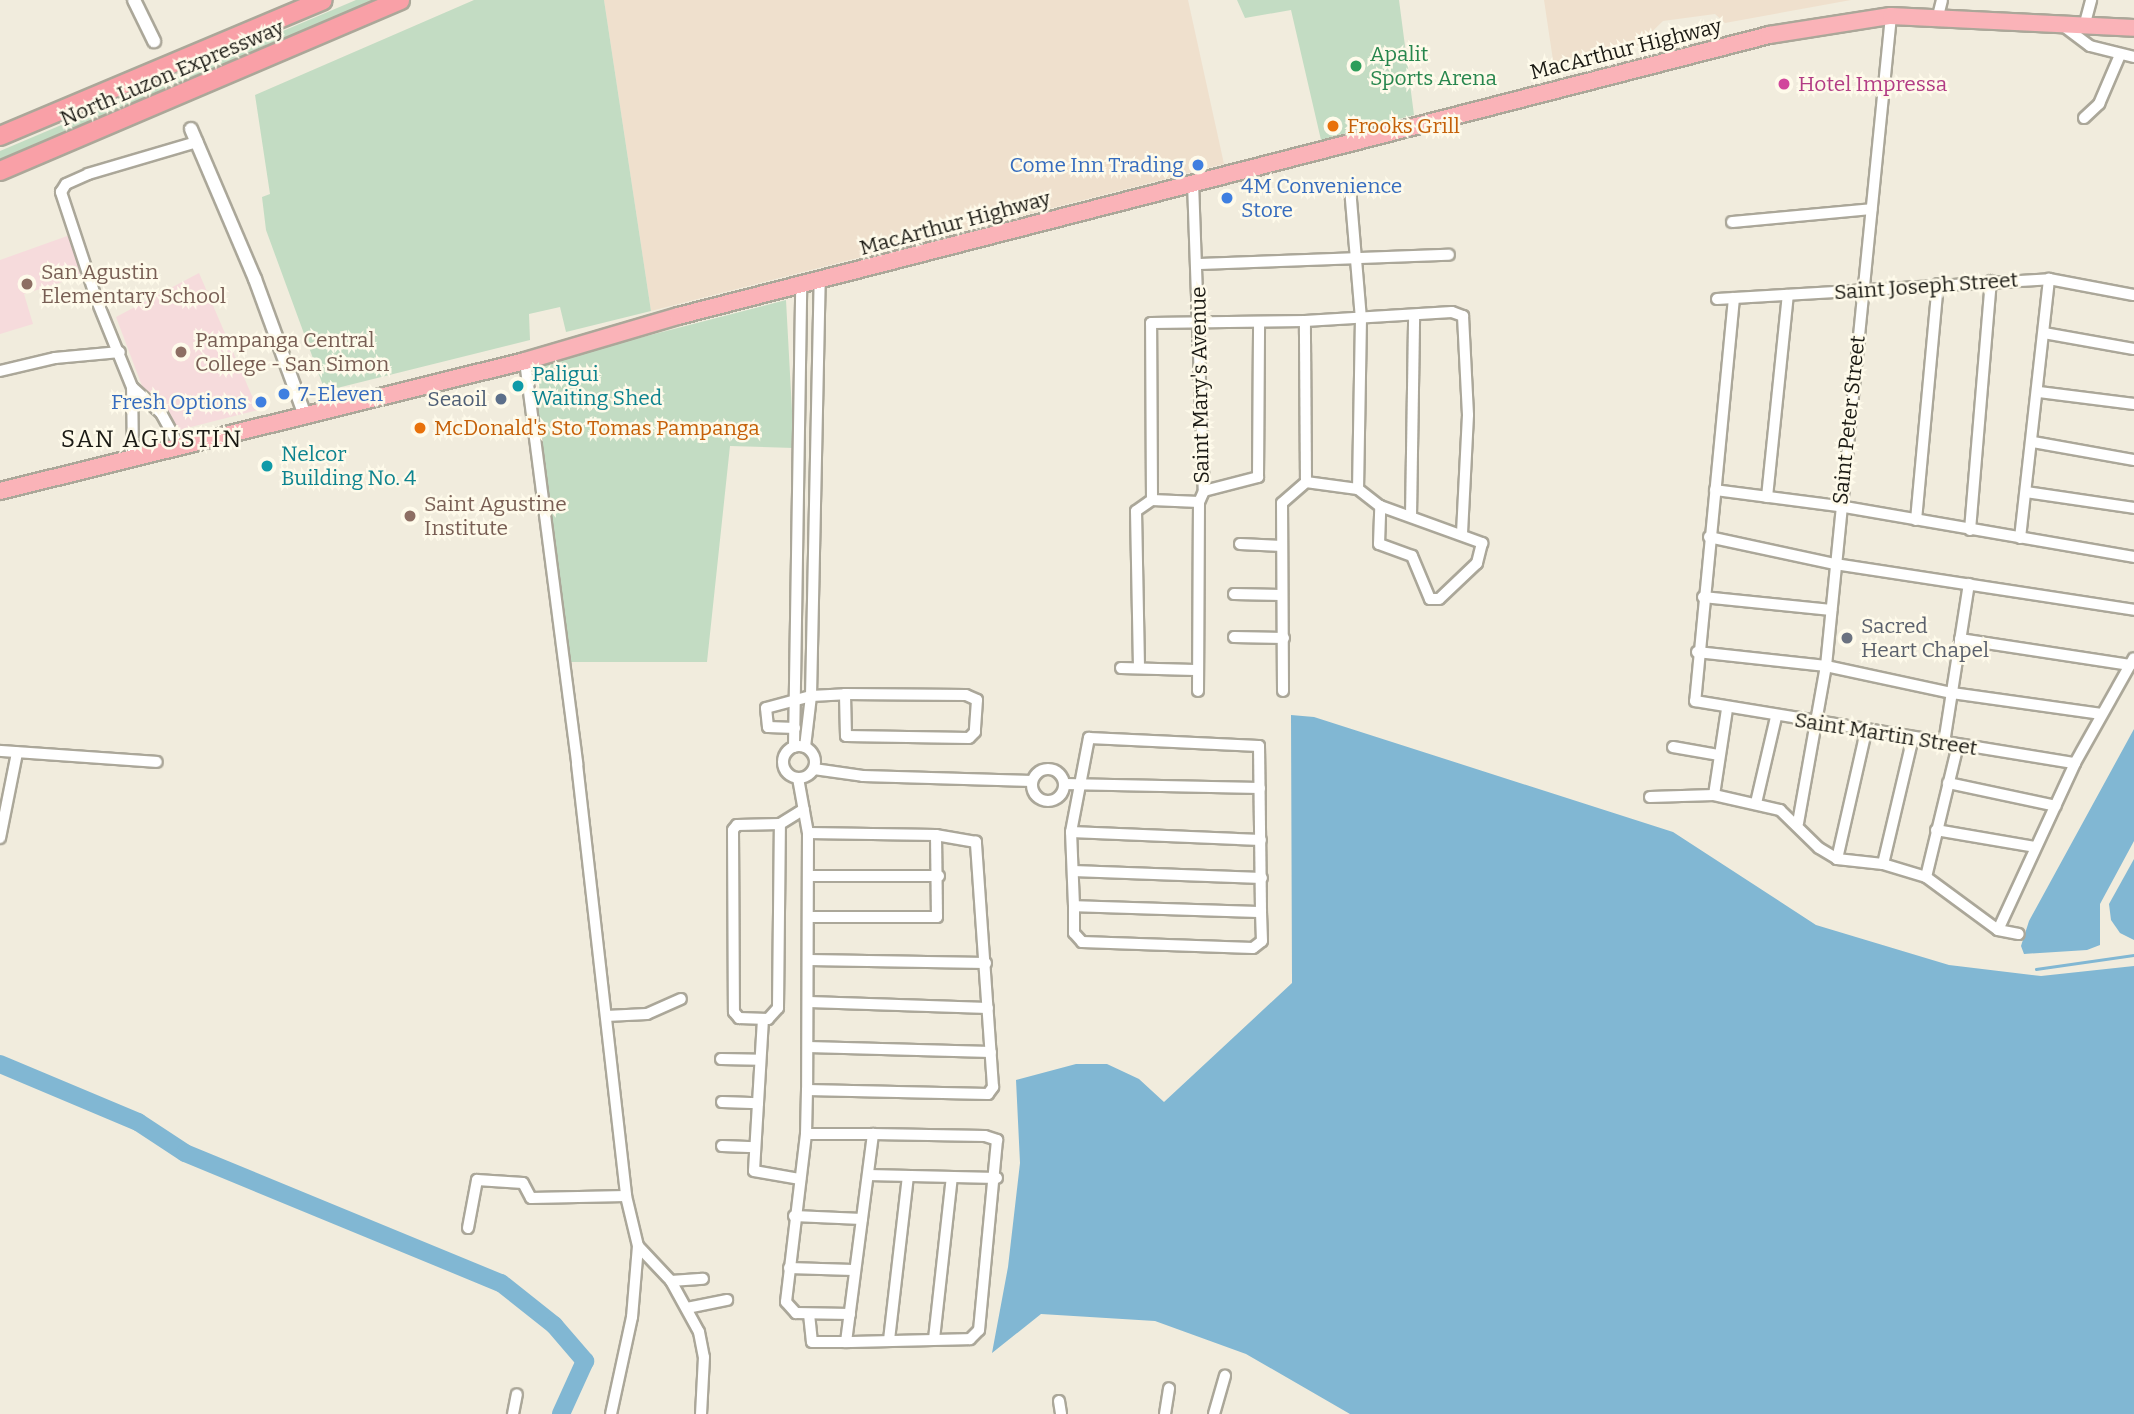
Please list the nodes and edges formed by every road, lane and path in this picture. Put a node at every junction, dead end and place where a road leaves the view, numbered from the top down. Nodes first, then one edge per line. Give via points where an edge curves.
1 (134, 0) edge
2 (323, 0) edge
3 (400, 0) edge
4 (2091, 0) edge
5 (1940, 8) edge
6 (1891, 16) junction
7 (2059, 22) junction
8 (2085, 23) junction
9 (2134, 28) edge
10 (154, 41) dead end
11 (2120, 55) junction
12 (2134, 57) edge
13 (2084, 118) dead end
14 (191, 129) dead end
15 (0, 136) edge
16 (197, 142) junction
17 (0, 171) edge
18 (1193, 182) junction
19 (1349, 188) dead end
20 (1871, 209) junction
21 (1732, 222) dead end
22 (1448, 255) dead end
23 (1355, 260) junction
24 (1198, 264) junction
25 (2049, 279) junction
26 (820, 280) junction
27 (1991, 281) junction
28 (801, 284) junction
29 (1938, 284) junction
30 (1863, 292) junction
31 (1788, 295) junction
32 (2134, 295) edge
33 (1734, 298) junction
34 (1717, 299) dead end
35 (819, 312) junction
36 (802, 314) junction
37 (1414, 316) junction
38 (1361, 318) junction
39 (1305, 321) junction
40 (1199, 323) junction
41 (1259, 323) junction
42 (2044, 333) junction
43 (2134, 348) edge
44 (120, 352) junction
45 (524, 361) junction
46 (818, 367) junction
47 (801, 368) junction
48 (0, 371) edge
49 (132, 387) junction
50 (2039, 392) junction
51 (2134, 404) edge
52 (304, 413) junction
53 (2033, 442) junction
54 (179, 446) junction
55 (133, 455) junction
56 (2134, 460) edge
57 (1306, 482) junction
58 (1358, 489) junction
59 (1715, 490) junction
60 (0, 491) edge
61 (1204, 491) junction
62 (2026, 492) junction
63 (1768, 497) junction
64 (800, 500) junction
65 (1152, 500) junction
66 (815, 501) junction
67 (1199, 502) junction
68 (1380, 506) junction
69 (1839, 506) junction
70 (2134, 508) edge
71 (1412, 516) junction
72 (1916, 520) junction
73 (1970, 530) junction
74 (1462, 534) junction
75 (1709, 537) junction
76 (2020, 538) junction
77 (1240, 544) dead end
78 (1282, 546) junction
79 (2134, 557) edge
80 (1835, 564) junction
81 (1969, 584) junction
82 (1234, 594) dead end
83 (1281, 595) junction
84 (1703, 597) junction
85 (2134, 610) edge
86 (1831, 611) junction
87 (1234, 637) dead end
88 (1284, 638) junction
89 (1960, 639) junction
90 (1697, 652) junction
91 (2132, 662) edge
92 (1826, 666) junction
93 (1139, 667) junction
94 (1121, 668) dead end
95 (1195, 670) junction
96 (1198, 691) dead end
97 (1283, 691) dead end
98 (1952, 693) junction
99 (845, 694) junction
100 (811, 696) junction
101 (797, 702) junction
102 (1727, 709) junction
103 (2102, 714) junction
104 (1776, 717) junction
105 (1818, 724) junction
106 (795, 728) junction
107 (1866, 731) junction
108 (1913, 737) junction
109 (1944, 743) junction
110 (1958, 745) junction
111 (799, 747) junction
112 (1673, 747) dead end
113 (0, 751) edge
114 (17, 753) junction
115 (1719, 755) junction
116 (157, 762) dead end
117 (2076, 763) junction
118 (814, 769) junction
119 (798, 778) junction
120 (1032, 781) junction
121 (1948, 783) junction
122 (1064, 784) junction
123 (1080, 786) junction
124 (1260, 788) junction
125 (1714, 795) junction
126 (1650, 797) dead end
127 (1756, 803) junction
128 (2056, 806) junction
129 (804, 808) junction
130 (1798, 823) junction
131 (780, 824) junction
132 (1936, 830) junction
133 (1072, 832) junction
134 (808, 833) junction
135 (936, 835) junction
136 (0, 838) edge
137 (1261, 840) junction
138 (2035, 847) junction
139 (1837, 859) junction
140 (1883, 864) junction
141 (1073, 871) junction
142 (809, 876) junction
143 (939, 876) junction
144 (1926, 877) junction
145 (1262, 878) junction
146 (1074, 906) junction
147 (1261, 912) junction
148 (809, 917) junction
149 (1998, 930) junction
150 (2019, 934) dead end
151 (809, 960) junction
152 (986, 963) junction
153 (681, 999) dead end
154 (809, 1002) junction
155 (988, 1008) junction
156 (606, 1016) junction
157 (763, 1019) junction
158 (808, 1047) junction
159 (990, 1052) junction
160 (721, 1059) dead end
161 (760, 1060) junction
162 (807, 1090) junction
163 (722, 1102) dead end
164 (758, 1103) junction
165 (806, 1134) junction
166 (873, 1134) junction
167 (722, 1146) dead end
168 (755, 1147) junction
169 (868, 1175) junction
170 (908, 1177) junction
171 (952, 1177) junction
172 (997, 1178) junction
173 (800, 1179) junction
174 (626, 1196) junction
175 (794, 1216) junction
176 (862, 1219) junction
177 (468, 1228) dead end
178 (638, 1246) junction
179 (789, 1268) junction
180 (853, 1270) junction
181 (703, 1279) dead end
182 (671, 1281) junction
183 (727, 1300) dead end
184 (687, 1308) junction
185 (809, 1314) junction
186 (850, 1314) junction
187 (934, 1339) junction
188 (889, 1340) junction
189 (846, 1342) junction
190 (1226, 1376) dead end
191 (1169, 1388) dead end
192 (517, 1394) dead end
193 (1059, 1401) dead end
194 (513, 1414) edge
195 (611, 1414) edge
196 (701, 1414) edge
197 (1061, 1414) edge
198 (1164, 1414) edge
199 (1214, 1414) edge

1 - 10 main road
2 - 15 highway, North Luzon Expressway
3 - 17 highway, North Luzon Expressway
4 - 8 street
5 - 6 highway, MacArthur Highway
5 - 7 highway, MacArthur Highway
6 - 18 highway, MacArthur Highway via 1769,34
6 - 20 street, Saint Peter Street
7 - 8 highway, MacArthur Highway
7 - 11 street via 2090,46
8 - 9 highway, MacArthur Highway
11 - 12 street
11 - 13 street via 2099,104
14 - 16 main road
16 - 44 street via 88,174 66,184 61,192 97,302
16 - 52 main road via 255,279
18 - 24 street, Saint Mary's Avenue
18 - 26 highway, MacArthur Highway
19 - 23 street
20 - 21 street
20 - 30 street, Saint Peter Street
22 - 23 street
23 - 24 street
23 - 38 street
24 - 40 street, Saint Mary's Avenue
25 - 27 street, Saint Joseph Street
25 - 32 street, Saint Joseph Street
25 - 42 street
26 - 28 highway, MacArthur Highway
26 - 35 street
27 - 29 street, Saint Joseph Street
27 - 73 street
28 - 36 street
28 - 45 highway, MacArthur Highway
29 - 30 street, Saint Joseph Street
29 - 72 street
30 - 31 street, Saint Joseph Street
30 - 69 street, Saint Peter Street
31 - 33 street, Saint Joseph Street
31 - 63 street
33 - 34 street, Saint Joseph Street
33 - 59 street
35 - 36 street
35 - 46 street
36 - 47 street
37 - 38 street
37 - 71 street
37 - 74 street via 1456,312 1466,320
38 - 39 street
38 - 58 street
39 - 41 street
39 - 57 street
40 - 41 street
40 - 61 street, Saint Mary's Avenue
40 - 65 street via 1149,326
41 - 61 street via 1258,477
42 - 43 street
42 - 50 street
44 - 48 street via 55,358
44 - 49 street
45 - 52 highway, MacArthur Highway
45 - 156 street
46 - 47 street
46 - 66 street
47 - 64 street
49 - 54 street via 161,413
49 - 55 street
50 - 51 street
50 - 53 street
52 - 54 highway, MacArthur Highway
53 - 56 street
53 - 62 street
54 - 55 highway, MacArthur Highway
55 - 60 highway, MacArthur Highway
57 - 58 street
57 - 78 street via 1282,503
58 - 68 street
59 - 63 street
59 - 75 street
61 - 67 street, Saint Mary's Avenue
62 - 70 street
62 - 76 street
63 - 69 street
64 - 66 street
64 - 101 street
65 - 67 street
65 - 93 street via 1136,511
66 - 100 street
67 - 95 street, Saint Mary's Avenue
68 - 71 street
68 - 74 street via 1379,544 1412,556 1434,600 1467,574 1482,552 1482,543
69 - 72 street
69 - 80 street, Saint Peter Street
71 - 74 street
72 - 73 street
73 - 76 street
75 - 80 street
75 - 84 street
76 - 79 street
77 - 78 street
78 - 83 street
80 - 81 street
80 - 86 street, Saint Peter Street
81 - 85 street
81 - 89 street
82 - 83 street
83 - 88 street
84 - 86 street
84 - 90 street
86 - 92 street, Saint Peter Street
87 - 88 street
88 - 97 street
89 - 91 street
89 - 98 street
90 - 92 street
90 - 102 street, Saint Martin Street via 1698,703
91 - 103 street
92 - 98 street
92 - 105 street, Saint Peter Street
93 - 94 street
93 - 95 street
95 - 96 street, Saint Mary's Avenue
98 - 103 street
98 - 109 street
99 - 99 street via 971,695 977,700 975,732 969,738 846,736
99 - 100 street
100 - 101 street
100 - 111 street
101 - 106 street
101 - 106 street via 771,703 764,720 768,727
102 - 104 street, Saint Martin Street
102 - 115 street
103 - 117 street
104 - 105 street, Saint Martin Street
104 - 127 street
105 - 107 street, Saint Martin Street
105 - 130 street, Saint Peter Street
106 - 111 street
107 - 108 street, Saint Martin Street
107 - 139 street
108 - 109 street, Saint Martin Street
108 - 140 street
109 - 110 street, Saint Martin Street
110 - 117 street, Saint Martin Street
110 - 121 street
111 - 118 street via 814,756
111 - 119 street via 784,756 783,766
112 - 115 street
113 - 114 street
114 - 116 street
114 - 136 street
115 - 125 street
117 - 128 street
118 - 119 street
118 - 120 street via 863,776
119 - 129 street
120 - 122 street via 1037,772 1052,769
120 - 122 street via 1037,796 1047,801 1057,798
121 - 128 street
121 - 132 street
122 - 123 street
123 - 124 street
123 - 124 street via 1085,743 1093,738 1256,744 1261,749
123 - 133 street
124 - 137 street
125 - 126 street
125 - 127 street
127 - 130 street via 1780,810
128 - 138 street
129 - 131 street
129 - 134 street
130 - 139 street via 1819,848
131 - 157 street via 778,1008 776,1015
131 - 157 street via 737,825 733,830 734,1012 739,1018
132 - 138 street
132 - 144 street
133 - 137 street
133 - 141 street
134 - 135 street
134 - 142 street
135 - 143 street
135 - 152 street via 976,842
137 - 145 street
138 - 149 street
139 - 140 street
140 - 144 street
141 - 145 street
141 - 146 street
142 - 143 street
142 - 148 street
143 - 148 street via 939,913 932,920
144 - 149 street
145 - 147 street
146 - 147 street
146 - 147 street via 1074,933 1083,942 1201,947 1259,946
148 - 151 street
149 - 150 street
151 - 152 street
151 - 154 street
152 - 155 street
153 - 156 street via 647,1014
154 - 155 street
154 - 158 street
155 - 159 street
156 - 174 street
157 - 161 street
158 - 159 street
158 - 162 street
159 - 162 street via 993,1087 988,1094
160 - 161 street
161 - 164 street
162 - 165 street
163 - 164 street
164 - 168 street
165 - 166 street
165 - 173 street
166 - 169 street
166 - 172 street via 995,1138
167 - 168 street
168 - 173 street via 754,1171
169 - 170 street
169 - 176 street
170 - 171 street
170 - 188 street
171 - 172 street
171 - 187 street
172 - 187 street via 979,1330 970,1339
173 - 175 street
174 - 177 street via 531,1198 523,1183 477,1180
174 - 178 street
175 - 176 street
175 - 179 street
176 - 180 street
178 - 182 street
178 - 195 street via 632,1317
179 - 180 street
179 - 185 street via 789,1310
180 - 186 street
181 - 182 street
182 - 184 street
183 - 184 street
184 - 196 street via 704,1357
185 - 186 street
185 - 189 street via 812,1342
186 - 189 street
187 - 188 street
188 - 189 street
190 - 199 street
191 - 198 street
192 - 194 street
193 - 197 street

